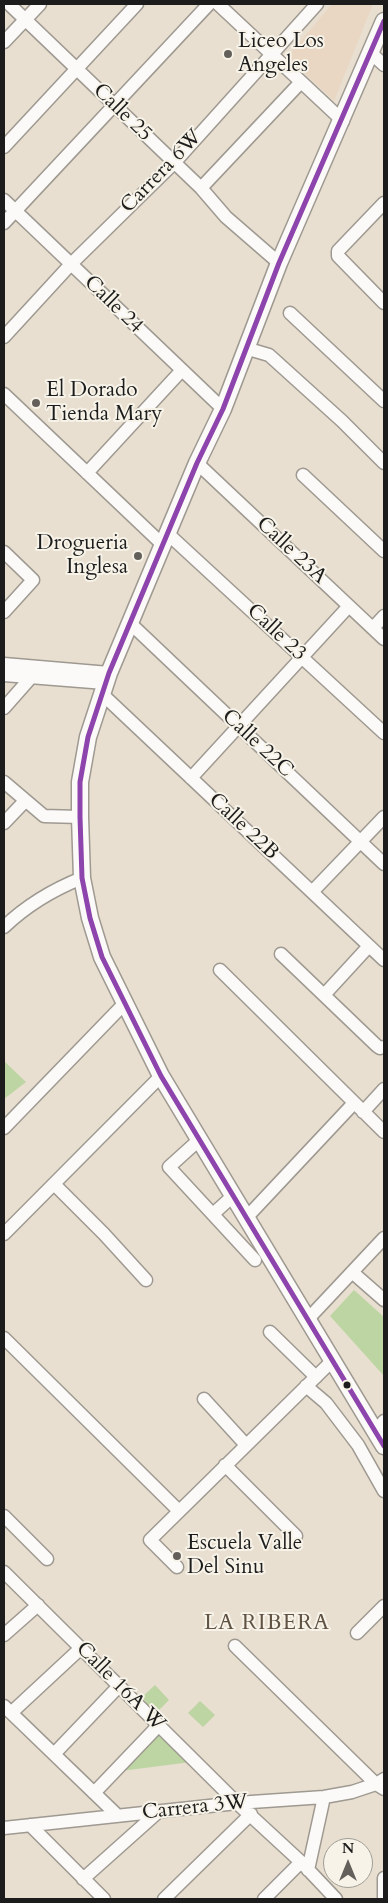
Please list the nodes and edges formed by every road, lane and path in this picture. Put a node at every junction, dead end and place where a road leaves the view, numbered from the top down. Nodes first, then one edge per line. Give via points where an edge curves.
1 (9, 4) edge
2 (40, 4) edge
3 (137, 4) edge
4 (209, 4) edge
5 (218, 4) edge
6 (316, 4) edge
7 (25, 19) junction
8 (384, 21) edge
9 (4, 42) edge
10 (372, 54) junction
11 (271, 55) junction
12 (384, 65) edge
13 (76, 68) junction
14 (300, 82) junction
15 (113, 104) junction
16 (343, 121) junction
17 (4, 147) edge
18 (174, 162) junction
19 (201, 188) junction
20 (4, 200) edge
21 (384, 203) edge
22 (15, 211) junction
23 (4, 222) edge
24 (279, 263) junction
25 (71, 264) junction
26 (384, 303) edge
27 (290, 313) dead end
28 (4, 337) edge
29 (245, 348) junction
30 (182, 370) junction
31 (4, 394) edge
32 (384, 401) edge
33 (223, 410) junction
34 (197, 463) junction
35 (384, 464) edge
36 (88, 473) junction
37 (303, 475) dead end
38 (165, 539) junction
39 (384, 551) edge
40 (4, 552) edge
41 (349, 606) junction
42 (4, 612) edge
43 (384, 616) edge
44 (131, 624) junction
45 (373, 628) junction
46 (384, 640) edge
47 (303, 658) junction
48 (4, 664) edge
49 (40, 667) junction
50 (4, 675) edge
51 (31, 677) junction
52 (105, 683) junction
53 (4, 708) edge
54 (239, 727) junction
55 (384, 733) edge
56 (191, 778) junction
57 (4, 782) edge
58 (25, 801) junction
59 (80, 817) junction
60 (384, 817) edge
61 (4, 823) edge
62 (361, 842) junction
63 (384, 864) edge
64 (82, 878) junction
65 (312, 892) junction
66 (4, 927) edge
67 (369, 946) junction
68 (281, 954) dead end
69 (384, 960) edge
70 (220, 970) dead end
71 (324, 994) junction
72 (125, 1003) junction
73 (384, 1047) edge
74 (161, 1076) junction
75 (384, 1089) edge
76 (358, 1107) junction
77 (4, 1128) edge
78 (384, 1132) edge
79 (200, 1139) junction
80 (54, 1184) junction
81 (234, 1194) junction
82 (212, 1214) junction
83 (247, 1217) junction
84 (4, 1234) edge
85 (384, 1238) edge
86 (255, 1260) dead end
87 (352, 1272) junction
88 (146, 1280) dead end
89 (384, 1300) edge
90 (308, 1320) junction
91 (270, 1332) dead end
92 (4, 1338) edge
93 (333, 1360) junction
94 (311, 1381) junction
95 (204, 1399) dead end
96 (380, 1427) edge
97 (246, 1445) junction
98 (384, 1446) edge
99 (225, 1465) junction
100 (384, 1491) edge
101 (179, 1511) junction
102 (4, 1516) edge
103 (296, 1536) dead end
104 (47, 1559) dead end
105 (177, 1567) dead end
106 (4, 1572) edge
107 (38, 1605) junction
108 (384, 1606) edge
109 (357, 1633) dead end
110 (4, 1635) edge
111 (234, 1646) dead end
112 (81, 1648) junction
113 (119, 1686) junction
114 (7, 1710) edge
115 (158, 1725) junction
116 (54, 1754) junction
117 (381, 1784) edge
118 (94, 1792) junction
119 (324, 1796) junction
120 (237, 1803) junction
121 (157, 1813) junction
122 (251, 1814) junction
123 (117, 1815) junction
124 (30, 1825) junction
125 (4, 1828) edge
126 (305, 1866) junction
127 (83, 1878) junction
128 (384, 1878) edge
129 (104, 1899) edge
130 (164, 1899) edge
131 (264, 1899) edge
132 (336, 1899) edge
133 (384, 1899) edge

1 - 7 street, Calle 25
2 - 7 street
3 - 13 street
4 - 15 street
5 - 11 street
6 - 11 street, Carrera 6W
7 - 9 street
7 - 13 street, Calle 25
8 - 10 main road
10 - 12 street
10 - 16 main road
11 - 14 street
11 - 18 street, Carrera 6W
13 - 15 street, Calle 25
13 - 17 street
14 - 16 street
14 - 19 street
15 - 18 street, Calle 25
15 - 22 street
16 - 24 main road
18 - 19 street, Calle 25
18 - 25 street, Carrera 6W
19 - 24 street, Calle 25 via 226,217
20 - 22 street, Calle 24
21 - 26 street via 338,252 339,259
22 - 23 street
22 - 25 street, Calle 24
24 - 29 main road
25 - 28 street, Carrera 6W
25 - 30 street, Calle 24
27 - 32 street
29 - 33 main road
29 - 35 street via 269,355
30 - 33 street, Calle 24
30 - 36 street
31 - 36 street, Calle 23
33 - 34 main road
34 - 38 main road
34 - 41 street, Calle 23A
36 - 38 street, Calle 23
37 - 39 street
38 - 44 main road
38 - 47 street, Calle 23
40 - 42 street via 33,580
41 - 45 street, Calle 23A
41 - 47 street
43 - 45 street
44 - 52 main road
44 - 54 street, Calle 22C
45 - 46 street, Calle 23A
47 - 54 street
47 - 55 street, Calle 23
48 - 49 street
49 - 51 street
49 - 52 street
50 - 51 street
51 - 52 street
51 - 53 street
52 - 56 street, Calle 22B
52 - 59 main road via 88,737 80,782
54 - 56 street
54 - 62 street, Calle 22C
56 - 65 street, Calle 22B
57 - 58 street
58 - 59 street via 44,816
58 - 61 street
59 - 64 main road
60 - 62 street
62 - 63 street, Calle 22C
62 - 65 street
64 - 66 street via 22,909
64 - 72 main road via 102,957
65 - 67 street, Calle 22B
67 - 69 street, Calle 22B
67 - 71 street
68 - 71 street
70 - 76 street
71 - 73 street via 377,1046
72 - 74 main road
72 - 77 street
74 - 79 main road
74 - 80 street
75 - 76 street
76 - 78 street
76 - 83 street
79 - 81 main road
79 - 82 street via 169,1168
80 - 84 street
80 - 88 street
81 - 82 street
81 - 83 main road
82 - 86 street
83 - 90 main road
85 - 87 street
87 - 89 street
87 - 90 street
90 - 93 main road
91 - 94 street
92 - 101 street
93 - 94 street
93 - 96 main road
94 - 97 street
94 - 100 street via 358,1445
95 - 97 street
96 - 98 main road
97 - 99 street
99 - 101 street
99 - 103 street
101 - 105 street via 150,1540
102 - 104 street
106 - 107 street, Calle 16A W
107 - 110 street
107 - 112 street, Calle 16A W
108 - 109 street
111 - 117 street
112 - 113 street, Calle 16A W
112 - 114 street
113 - 115 street, Calle 16A W
113 - 116 street
114 - 116 street
115 - 118 street
115 - 120 street, Calle 16A W
116 - 118 street
117 - 119 street, Carrera 3W
118 - 123 street
119 - 120 street, Carrera 3W
119 - 126 street
120 - 121 street, Carrera 3W
120 - 122 street, Calle 16A W
121 - 123 street, Carrera 3W
121 - 127 street
122 - 126 street, Calle 16A W
122 - 130 street
123 - 124 street, Carrera 3W
124 - 125 street, Carrera 3W
124 - 127 street
126 - 131 street
126 - 132 street, Calle 16A W
127 - 129 street
128 - 133 street

